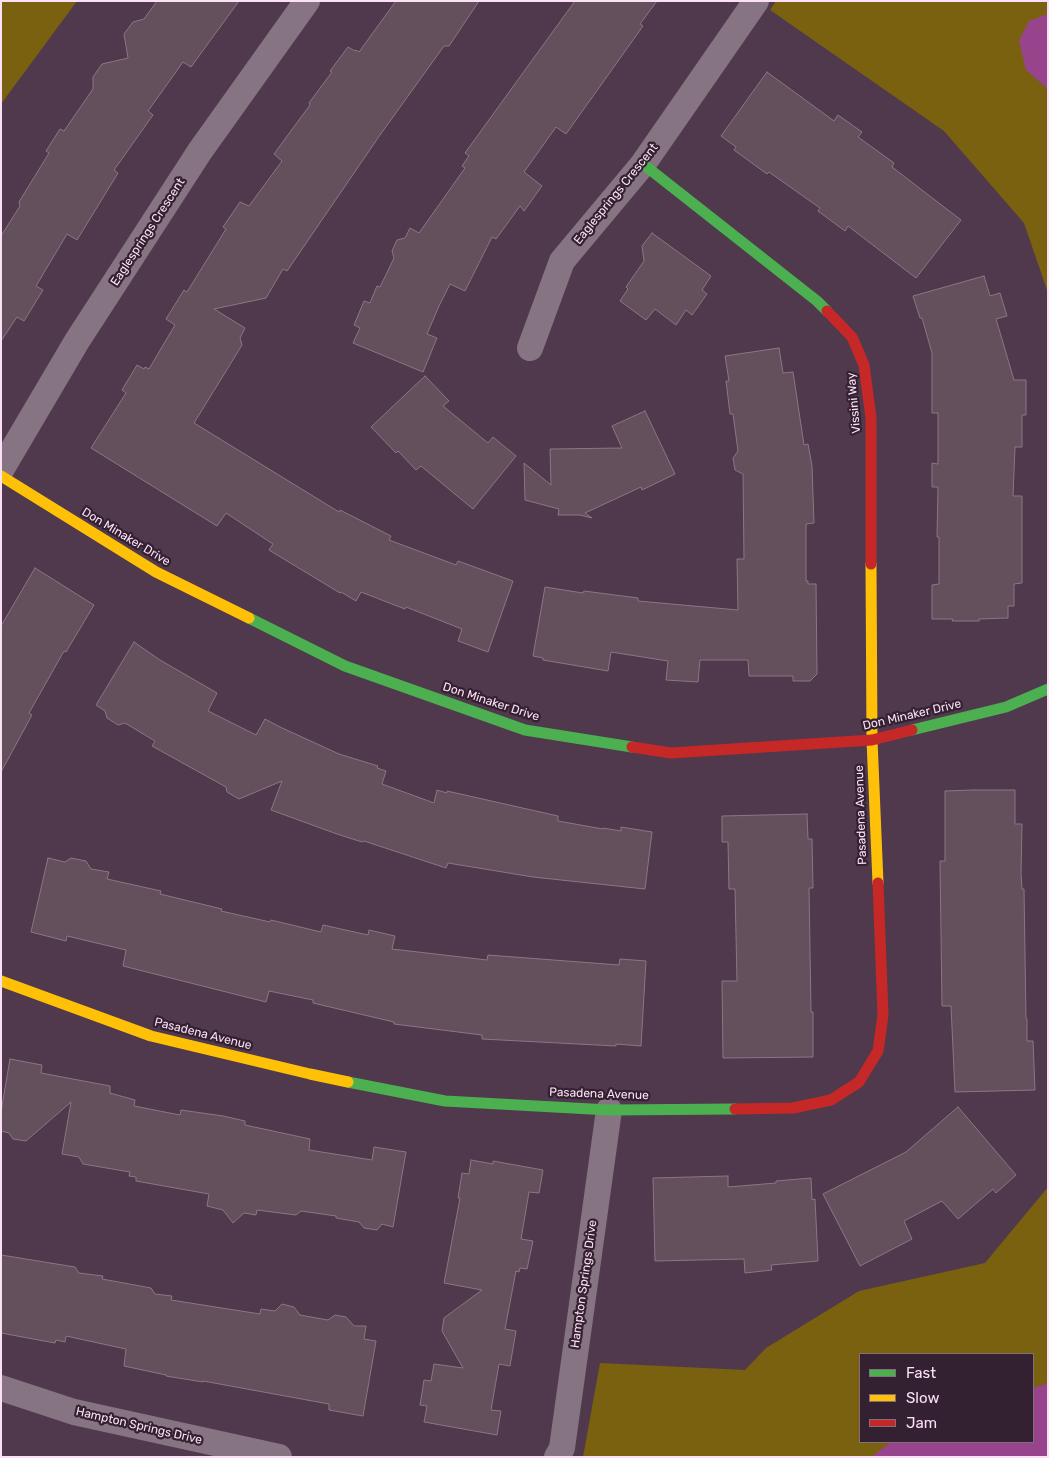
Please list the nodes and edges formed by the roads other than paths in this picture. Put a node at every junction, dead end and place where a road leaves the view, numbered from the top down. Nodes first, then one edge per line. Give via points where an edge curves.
1 (307, 1) edge
2 (756, 1) edge
3 (643, 164) junction
4 (530, 348) dead end
5 (1, 470) edge
6 (1, 476) edge
7 (1048, 689) edge
8 (872, 740) junction
9 (1, 981) edge
10 (609, 1110) junction
11 (1, 1388) edge
12 (213, 1450) edge
13 (280, 1457) edge
14 (557, 1457) edge

1 - 5 street, Eaglesprings Crescent via 195,159 77,340
2 - 3 street, Eaglesprings Crescent
3 - 4 street, Eaglesprings Crescent via 562,261
3 - 8 street, Vissini Way via 817,301 852,337 864,365 871,418
6 - 8 street, Don Minaker Drive via 156,572 345,666 525,730 671,753
7 - 8 street, Don Minaker Drive via 1006,707
8 - 10 street, Pasadena Avenue via 883,1015 878,1051 859,1082 831,1100 793,1108
9 - 10 street, Pasadena Avenue via 151,1036 310,1074 445,1101
10 - 14 street, Hampton Springs Drive via 562,1448
11 - 12 street, Hampton Springs Drive via 74,1412
12 - 13 street, Hampton Springs Drive

